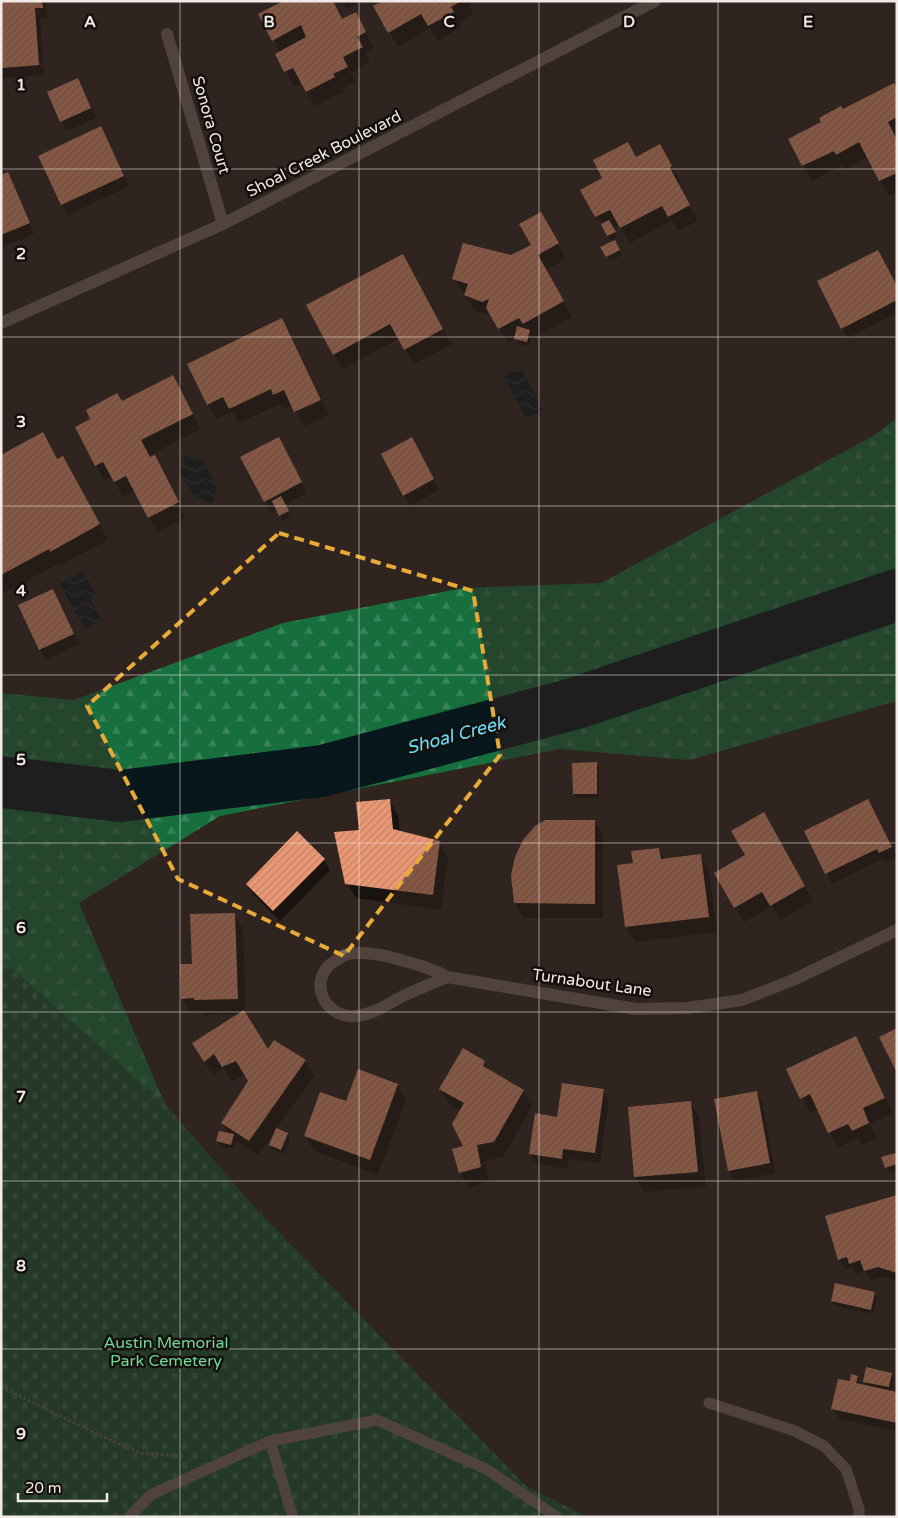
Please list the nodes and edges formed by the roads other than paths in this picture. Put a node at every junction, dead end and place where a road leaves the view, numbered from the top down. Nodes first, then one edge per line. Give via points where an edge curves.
1 (655, 1) edge
2 (167, 34) dead end
3 (223, 224) junction
4 (1, 323) edge
5 (897, 930) edge
6 (447, 977) junction
7 (709, 1403) dead end
8 (270, 1441) junction
9 (130, 1517) edge
10 (293, 1517) edge
11 (557, 1517) edge
12 (859, 1517) edge

1 - 3 street, Shoal Creek Boulevard
2 - 3 street, Sonora Court
3 - 4 street, Shoal Creek Boulevard
5 - 6 street, Turnabout Lane via 793,980 742,1000 688,1008 636,1009
6 - 6 street, Turnabout Lane via 437,970 369,952 346,954 329,964 320,981 321,994 327,1005 341,1015 355,1016 375,1012
7 - 12 lane via 795,1431 824,1446 846,1469
8 - 9 lane via 152,1494
8 - 10 lane
8 - 11 lane via 377,1420 486,1469

